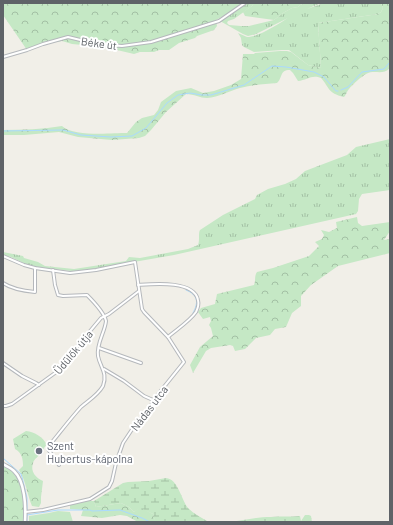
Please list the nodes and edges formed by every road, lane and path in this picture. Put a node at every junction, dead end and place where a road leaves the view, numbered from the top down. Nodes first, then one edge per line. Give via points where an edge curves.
1 (244, 3) edge
2 (3, 58) edge
3 (3, 256) edge
4 (35, 268) junction
5 (53, 270) junction
6 (3, 283) edge
7 (138, 285) junction
8 (139, 291) junction
9 (105, 317) junction
10 (168, 337) junction
11 (99, 348) junction
12 (3, 363) edge
13 (141, 363) dead end
14 (104, 369) junction
15 (39, 385) junction
16 (153, 400) junction
17 (3, 406) edge
18 (3, 464) edge
19 (59, 465) dead end
20 (26, 512) junction
21 (25, 522) edge

1 - 2 street, Béke út via 219,21 151,42 122,46 97,44 68,37
3 - 4 street
4 - 5 street
4 - 6 street via 35,292
5 - 7 street via 70,273 135,262
5 - 9 street via 58,295 87,295
7 - 8 street
7 - 10 street via 180,286 188,288 197,296 197,310
8 - 9 street, Üdülők útja
8 - 10 street via 144,312
9 - 11 street via 106,323
9 - 15 street, Üdülők útja via 101,318 55,374
10 - 16 street, Nádas utca via 184,362
11 - 13 street
11 - 14 street via 98,357
12 - 15 street
14 - 16 street
14 - 19 street via 101,388 48,447
15 - 17 street, Üdülők útja via 12,404
16 - 20 street, Nádas utca via 123,443 109,487 90,499
18 - 20 main road via 13,470 18,477
20 - 21 main road

